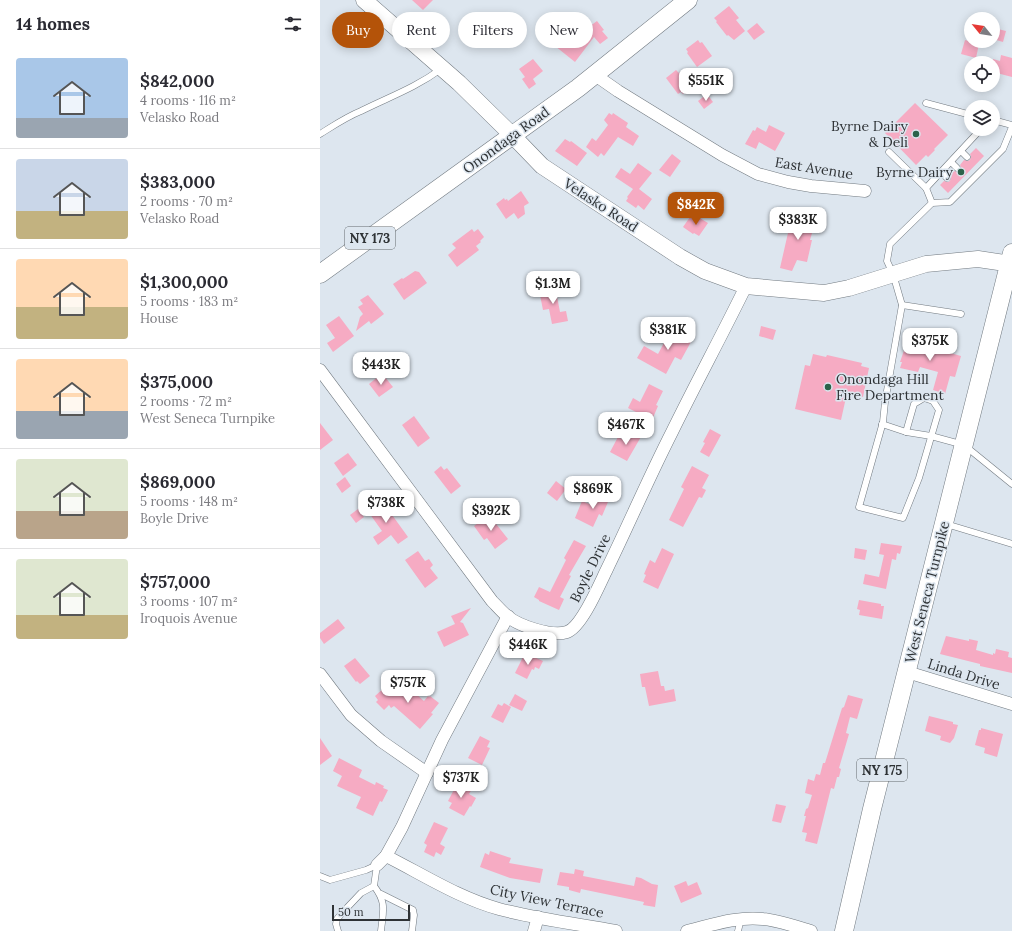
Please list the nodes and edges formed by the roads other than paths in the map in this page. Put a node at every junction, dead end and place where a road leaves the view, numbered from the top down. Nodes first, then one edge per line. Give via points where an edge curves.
1 (364, 0) edge
2 (687, 0) edge
3 (442, 68) junction
4 (595, 75) junction
5 (926, 103) dead end
6 (964, 112) edge
7 (1000, 122) edge
8 (1012, 126) edge
9 (320, 134) edge
10 (512, 135) junction
11 (975, 136) edge
12 (961, 151) junction
13 (889, 152) dead end
14 (967, 157) dead end
15 (951, 162) junction
16 (976, 165) dead end
17 (957, 168) dead end
18 (982, 171) junction
19 (941, 172) junction
20 (965, 176) dead end
21 (947, 178) dead end
22 (971, 181) junction
23 (955, 186) dead end
24 (926, 188) junction
25 (865, 191) dead end
26 (961, 191) junction
27 (932, 203) junction
28 (1011, 260) edge
29 (320, 274) edge
30 (893, 274) junction
31 (746, 286) junction
32 (902, 305) junction
33 (961, 314) dead end
34 (320, 370) edge
35 (882, 424) junction
36 (906, 432) junction
37 (931, 436) junction
38 (964, 445) junction
39 (1012, 484) edge
40 (944, 523) junction
41 (1012, 544) edge
42 (508, 616) junction
43 (907, 672) junction
44 (320, 674) edge
45 (1012, 704) edge
46 (427, 772) junction
47 (386, 856) junction
48 (377, 865) junction
49 (320, 876) edge
50 (374, 886) junction
51 (381, 894) junction
52 (538, 917) junction
53 (739, 925) edge
54 (338, 931) edge
55 (381, 931) edge
56 (412, 931) edge
57 (534, 931) edge
58 (616, 931) edge
59 (687, 931) edge
60 (811, 931) edge
61 (844, 931) edge

1 - 3 street, Velasko Road
2 - 4 main road, Onondaga Road / NY 173
3 - 9 lane via 427,80 360,111
3 - 10 street, Velasko Road
4 - 10 main road, Onondaga Road / NY 173
4 - 25 street, East Avenue via 722,155 758,174 811,186
5 - 6 lane
7 - 8 lane
8 - 18 lane via 1003,149
10 - 29 main road, Onondaga Road / NY 173
10 - 31 street, Velasko Road via 542,166 652,239 705,271
11 - 12 lane
12 - 14 lane
12 - 15 lane
13 - 24 lane
15 - 17 lane
15 - 19 lane
16 - 18 lane
18 - 22 lane
19 - 21 lane
19 - 24 lane
20 - 22 lane
22 - 26 lane
23 - 26 lane
24 - 27 lane
26 - 27 lane via 950,202
27 - 30 lane via 890,244 888,261
28 - 30 street, Velasko Road via 978,258 926,264
28 - 38 main road, West Seneca Turnpike / NY 175
30 - 31 street, Velasko Road via 824,293
30 - 32 lane
31 - 42 street, Boyle Drive via 582,618 568,632 556,634 524,625
32 - 33 lane
32 - 35 lane
34 - 42 street via 492,601
35 - 36 lane
35 - 37 lane via 859,507 903,518 919,478
36 - 37 lane
36 - 37 lane via 914,404 924,398 933,401 939,410
37 - 38 lane
38 - 39 lane
38 - 40 main road, West Seneca Turnpike / NY 175
40 - 41 lane
40 - 43 main road, West Seneca Turnpike / NY 175
42 - 46 street
43 - 45 street, Linda Drive
43 - 61 main road, West Seneca Turnpike / NY 175
44 - 46 street via 351,715 380,741
46 - 47 street
47 - 48 street
47 - 52 street, City View Terrace via 498,909
48 - 49 lane via 330,880
48 - 50 lane
50 - 51 lane
50 - 54 lane via 361,893 337,919
51 - 55 lane via 384,905
51 - 56 lane via 413,910
52 - 57 street
52 - 58 street, City View Terrace
53 - 59 street via 720,923
53 - 60 street via 764,919

